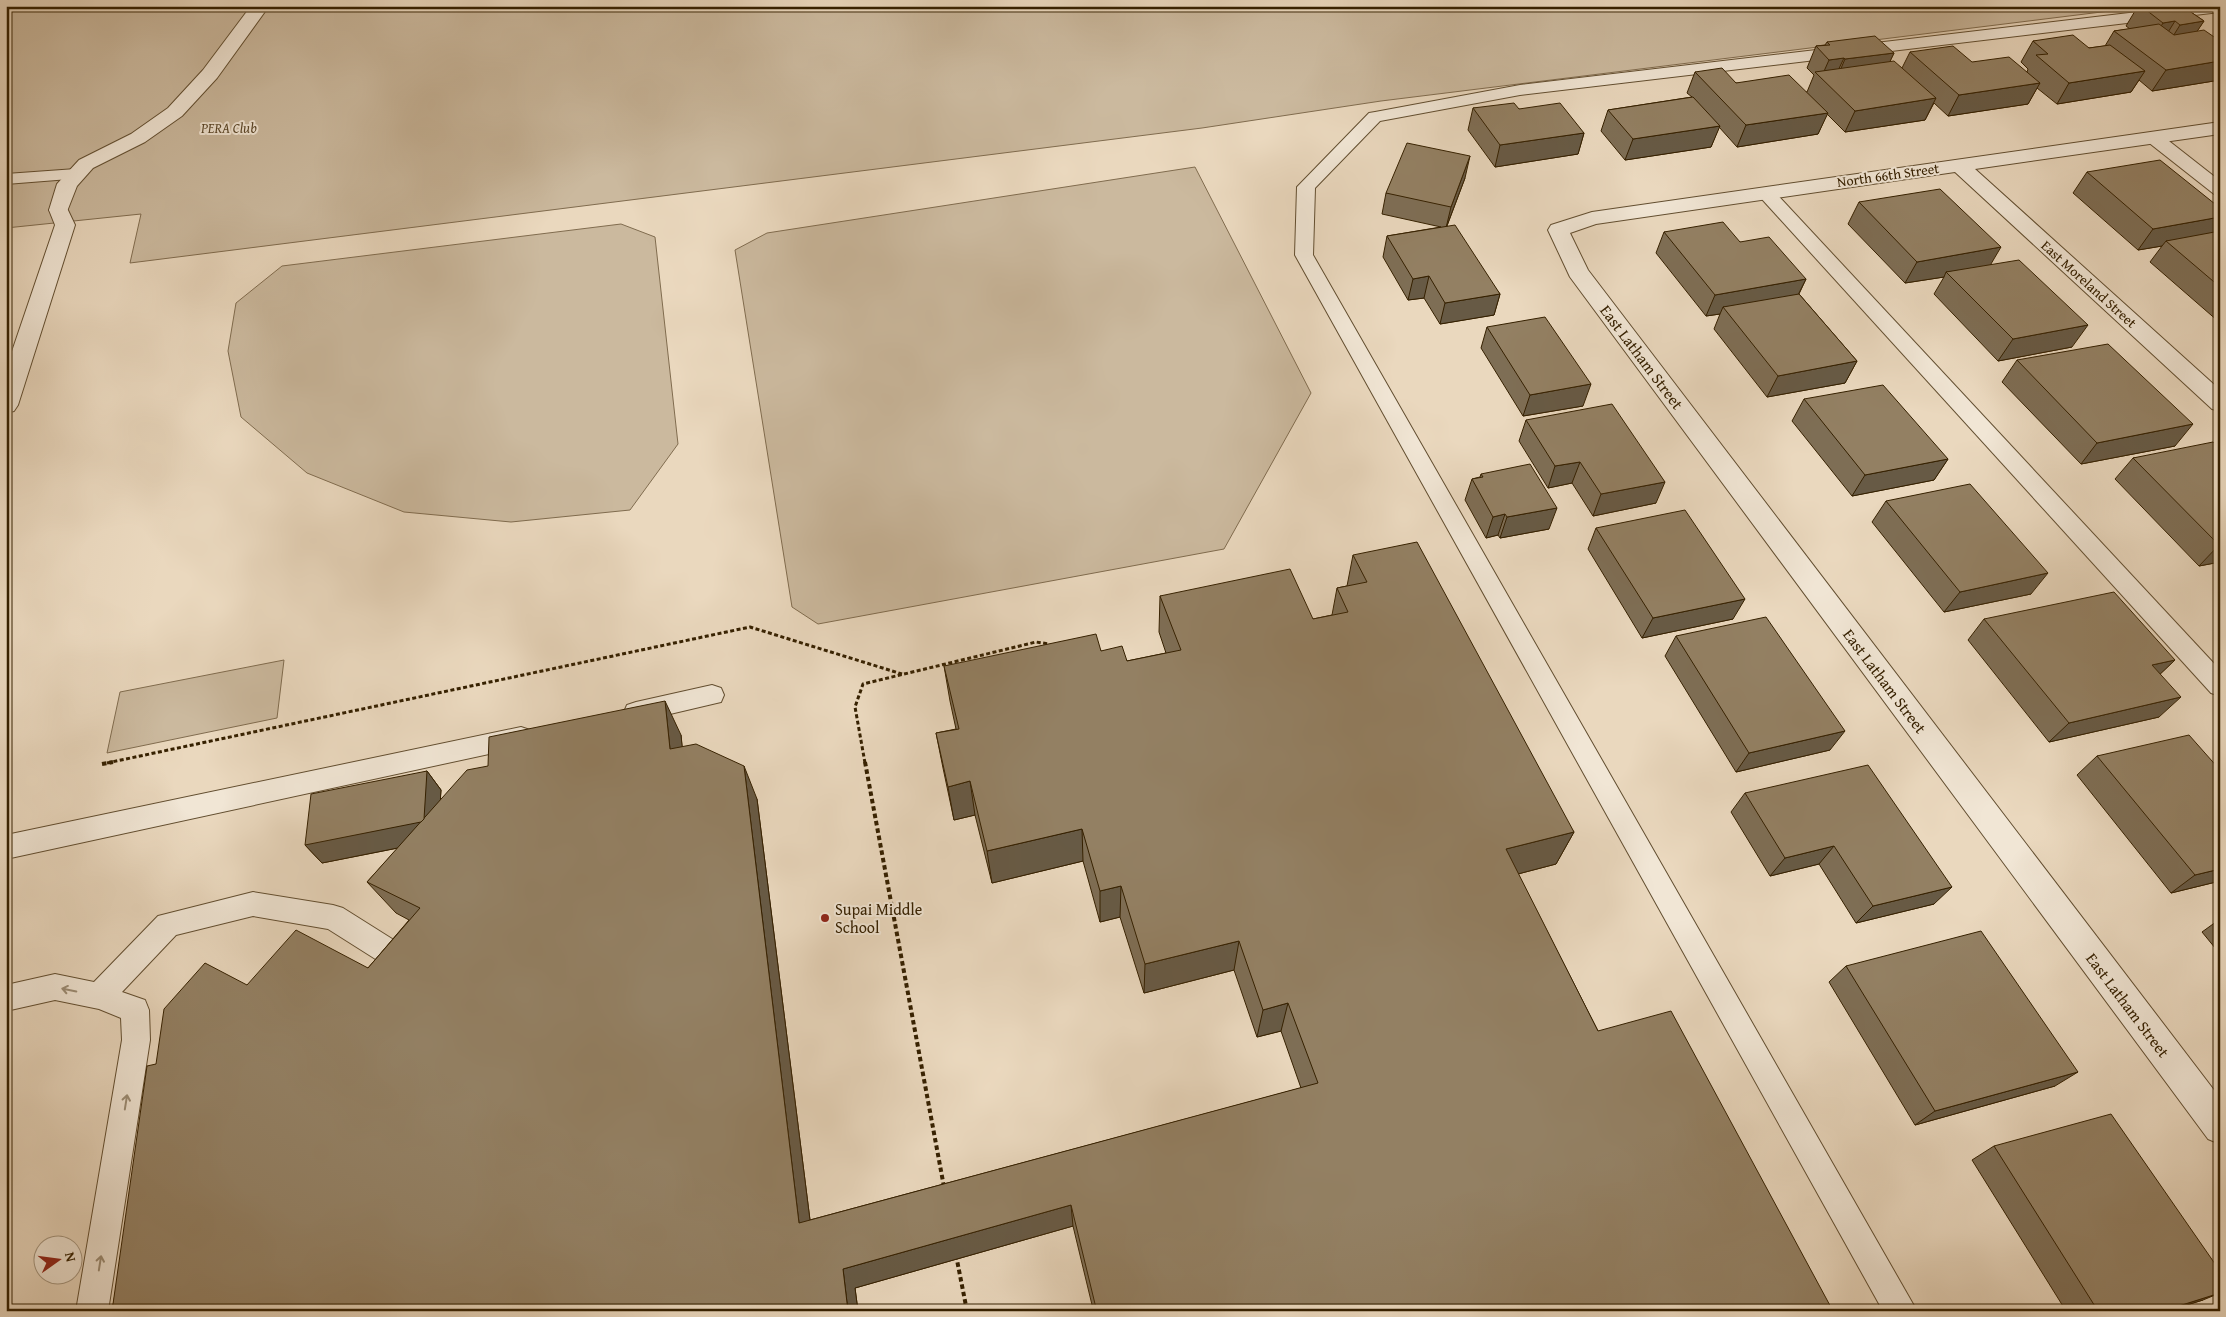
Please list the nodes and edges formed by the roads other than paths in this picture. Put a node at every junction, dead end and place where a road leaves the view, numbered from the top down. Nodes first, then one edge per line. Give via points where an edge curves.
1 (260, 6) edge
2 (2220, 7) edge
3 (2220, 128) edge
4 (2154, 138) junction
5 (1959, 165) junction
6 (76, 174) junction
7 (6, 179) edge
8 (2220, 190) edge
9 (1766, 192) junction
10 (1558, 230) joint
11 (2220, 402) edge
12 (6, 405) edge
13 (2220, 686) edge
14 (712, 695) dead end
15 (615, 717) edge
16 (547, 732) edge
17 (6, 846) edge
18 (387, 951) edge
19 (99, 996) junction
20 (6, 998) edge
21 (2220, 1127) edge
22 (92, 1311) edge
23 (1901, 1311) edge

1 - 6 street via 210,74 175,112 138,138 86,164
2 - 23 lane via 1520,90 1375,117 1306,187 1304,255
3 - 4 street, North 66th Street
4 - 5 street, North 66th Street
4 - 8 lane
5 - 9 street, North 66th Street
5 - 11 street, East Moreland Street
6 - 7 lane
6 - 12 street via 67,184 59,210 65,225
9 - 10 street, North 66th Street via 1592,218
9 - 13 lane
10 - 21 street, East Latham Street via 1578,272
14 - 15 lane
16 - 17 lane
18 - 19 lane via 333,917 253,904 168,925
19 -> 20 lane via 55,987
22 -> 19 lane via 136,1040 135,1010

